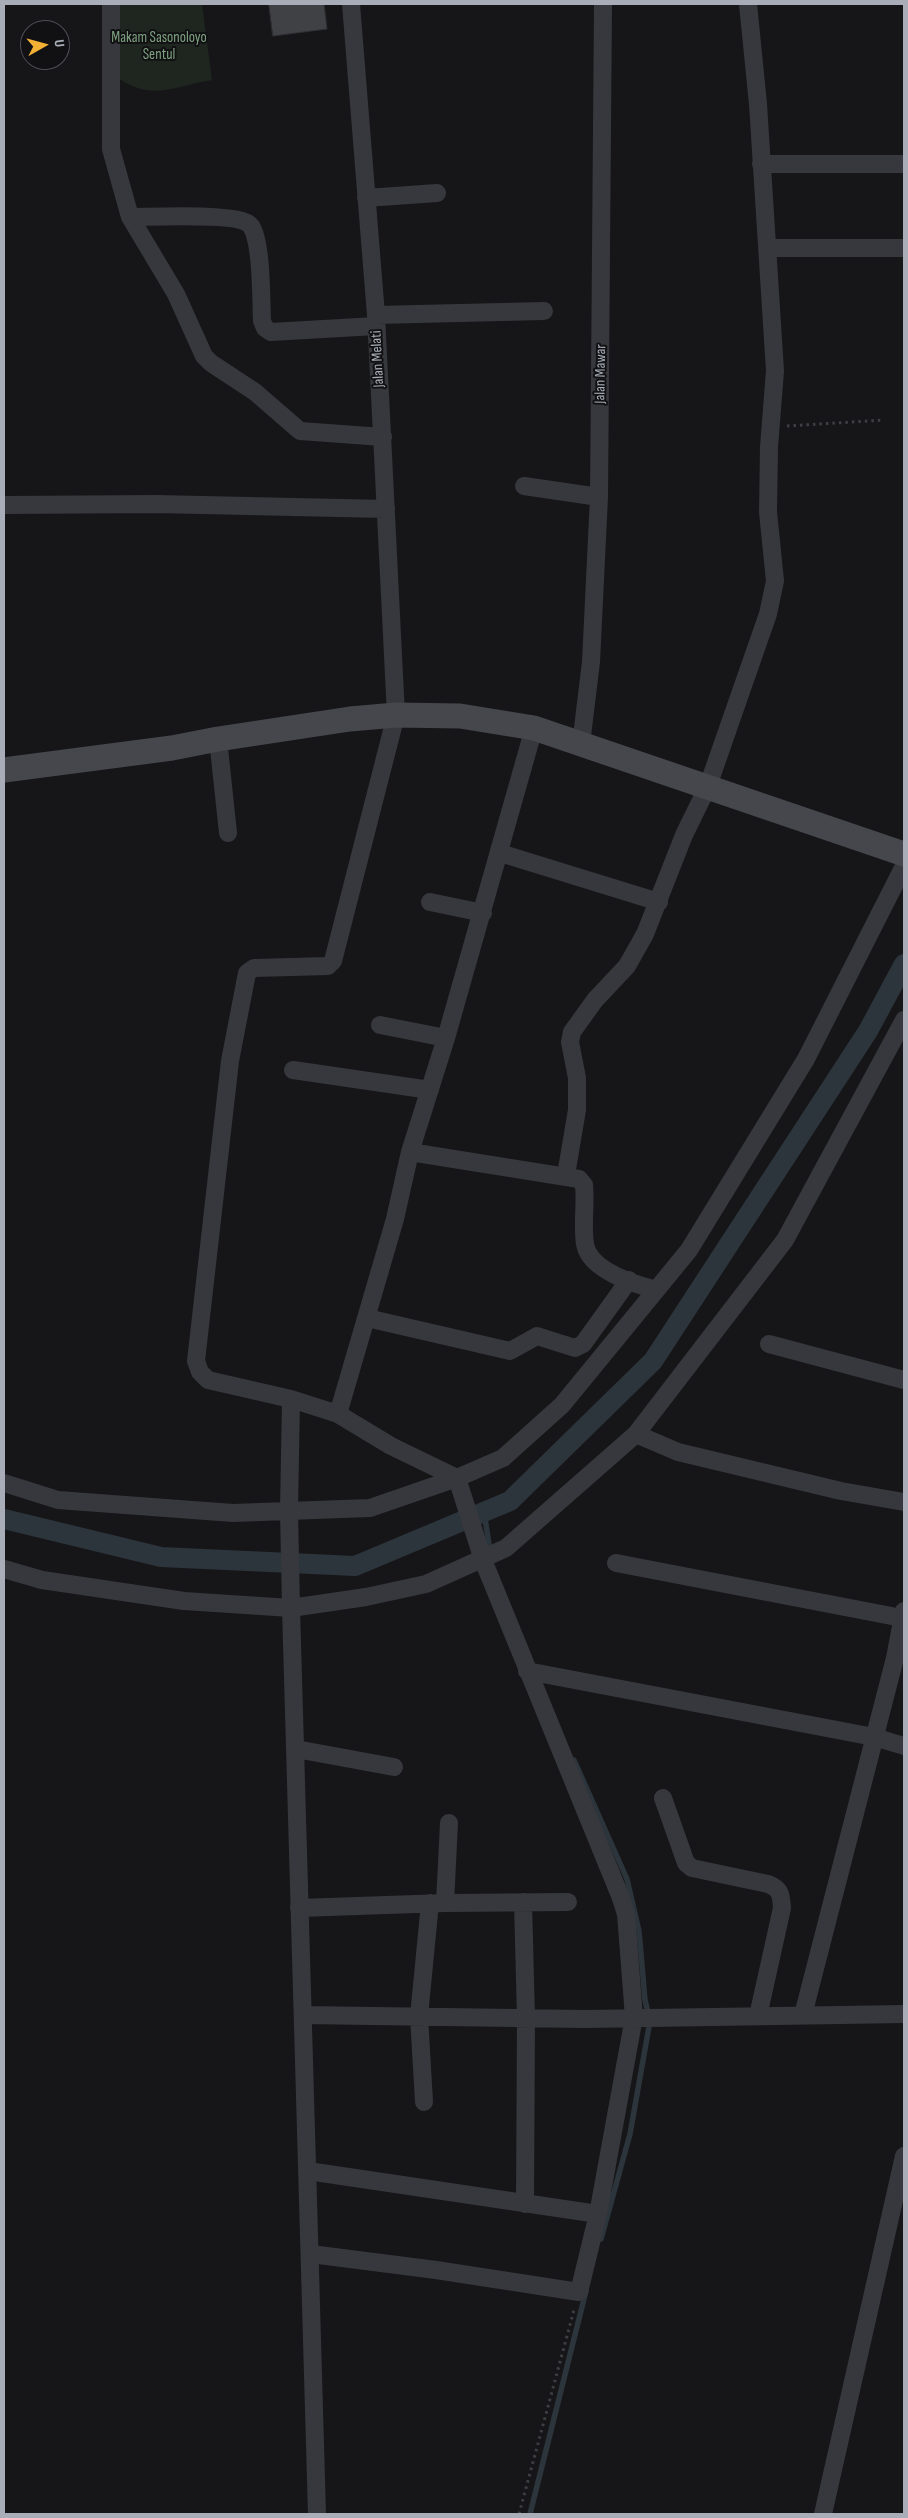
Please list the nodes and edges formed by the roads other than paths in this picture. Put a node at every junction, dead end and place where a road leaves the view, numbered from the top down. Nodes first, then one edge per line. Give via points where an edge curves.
1 (111, 4) edge
2 (351, 4) edge
3 (604, 4) edge
4 (748, 4) edge
5 (762, 164) junction
6 (904, 164) edge
7 (436, 193) dead end
8 (366, 198) junction
9 (130, 217) junction
10 (767, 248) junction
11 (904, 248) edge
12 (544, 311) dead end
13 (376, 320) junction
14 (383, 438) junction
15 (524, 486) dead end
16 (599, 497) junction
17 (4, 505) edge
18 (386, 509) junction
19 (396, 715) junction
20 (534, 728) junction
21 (218, 739) junction
22 (581, 744) junction
23 (4, 770) edge
24 (708, 786) junction
25 (228, 833) dead end
26 (500, 853) junction
27 (904, 854) edge
28 (904, 866) edge
29 (430, 902) dead end
30 (659, 902) junction
31 (483, 912) junction
32 (904, 1020) edge
33 (380, 1025) dead end
34 (446, 1038) junction
35 (293, 1070) dead end
36 (430, 1090) junction
37 (410, 1152) junction
38 (566, 1175) junction
39 (629, 1280) junction
40 (656, 1290) junction
41 (367, 1318) junction
42 (769, 1344) dead end
43 (904, 1380) edge
44 (291, 1399) junction
45 (338, 1414) junction
46 (636, 1434) junction
47 (458, 1481) junction
48 (4, 1483) edge
49 (904, 1502) edge
50 (289, 1519) junction
51 (482, 1556) junction
52 (616, 1563) dead end
53 (4, 1569) edge
54 (291, 1603) junction
55 (903, 1614) edge
56 (899, 1660) edge
57 (527, 1671) junction
58 (874, 1737) junction
59 (904, 1746) edge
60 (296, 1749) junction
61 (394, 1766) dead end
62 (663, 1798) dead end
63 (449, 1823) dead end
64 (523, 1902) junction
65 (568, 1902) dead end
66 (437, 1903) junction
67 (300, 1908) junction
68 (904, 2014) edge
69 (303, 2015) junction
70 (419, 2016) junction
71 (758, 2016) junction
72 (803, 2016) junction
73 (526, 2018) junction
74 (646, 2018) junction
75 (424, 2102) dead end
76 (904, 2156) edge
77 (308, 2171) junction
78 (526, 2204) junction
79 (598, 2214) junction
80 (311, 2254) junction
81 (317, 2514) edge
82 (823, 2514) edge

1 - 9 street via 111,149
2 - 8 street, Jalan Melati
3 - 16 street, Jalan Mawar
4 - 5 street
5 - 6 street
5 - 10 street
7 - 8 street
8 - 13 street, Jalan Melati
9 - 13 street via 194,216 242,220 250,224 255,235 262,321 271,332
9 - 14 street via 176,294 204,356 211,363 254,392 300,431
10 - 11 street
10 - 24 street via 775,371 768,512 775,581 768,614
12 - 13 street
13 - 14 street, Jalan Melati
14 - 18 street, Jalan Melati
15 - 16 street
16 - 22 street, Jalan Mawar via 591,662
17 - 18 street via 156,504
18 - 19 street, Jalan Melati
19 - 20 main road via 460,716
19 - 21 main road
19 - 44 street, Jalan Melati via 334,962 328,966 251,969 247,973 230,1061 196,1361 208,1380
20 - 22 main road
20 - 26 street
21 - 23 main road
21 - 25 street
22 - 24 main road
24 - 27 main road
24 - 30 street via 684,835
26 - 30 street
26 - 31 street
28 - 40 street via 806,1059 689,1250
29 - 31 street
30 - 38 street via 627,966 595,1000 572,1032 570,1042 577,1078 577,1110
31 - 34 street
32 - 46 street via 785,1240
33 - 34 street
34 - 36 street
35 - 36 street
36 - 37 street
37 - 38 street
37 - 41 street
38 - 39 street via 579,1178 584,1185 585,1246 591,1258 605,1271
39 - 40 street
39 - 41 street via 583,1344 575,1348 537,1336 510,1351
40 - 47 street via 562,1405 503,1458
41 - 45 street
42 - 43 street
44 - 45 street
44 - 50 street
45 - 47 street
46 - 49 street via 678,1452 841,1491
46 - 51 street via 506,1548
47 - 50 street via 370,1508
47 - 51 street
48 - 50 street via 58,1500
50 - 54 street
51 - 54 street via 426,1584 366,1597
51 - 57 street
52 - 55 street
53 - 54 street via 42,1580 184,1601
54 - 60 street
55 - 56 street
56 - 58 street
57 - 58 street
57 - 74 street via 624,1906
58 - 59 street
58 - 72 street
60 - 61 street
60 - 67 street
62 - 71 street via 686,1864 768,1884 777,1888 781,1895 782,1908
63 - 66 street
64 - 65 street
64 - 66 street
64 - 73 street
66 - 67 street
66 - 70 street
67 - 69 street
68 - 72 street
69 - 70 street
69 - 77 street
70 - 73 street
70 - 75 street
71 - 72 street
71 - 74 street
73 - 74 street
73 - 78 street
74 - 79 street
76 - 82 street
77 - 78 street
77 - 80 street
78 - 79 street
79 - 80 street via 579,2292
80 - 81 street

